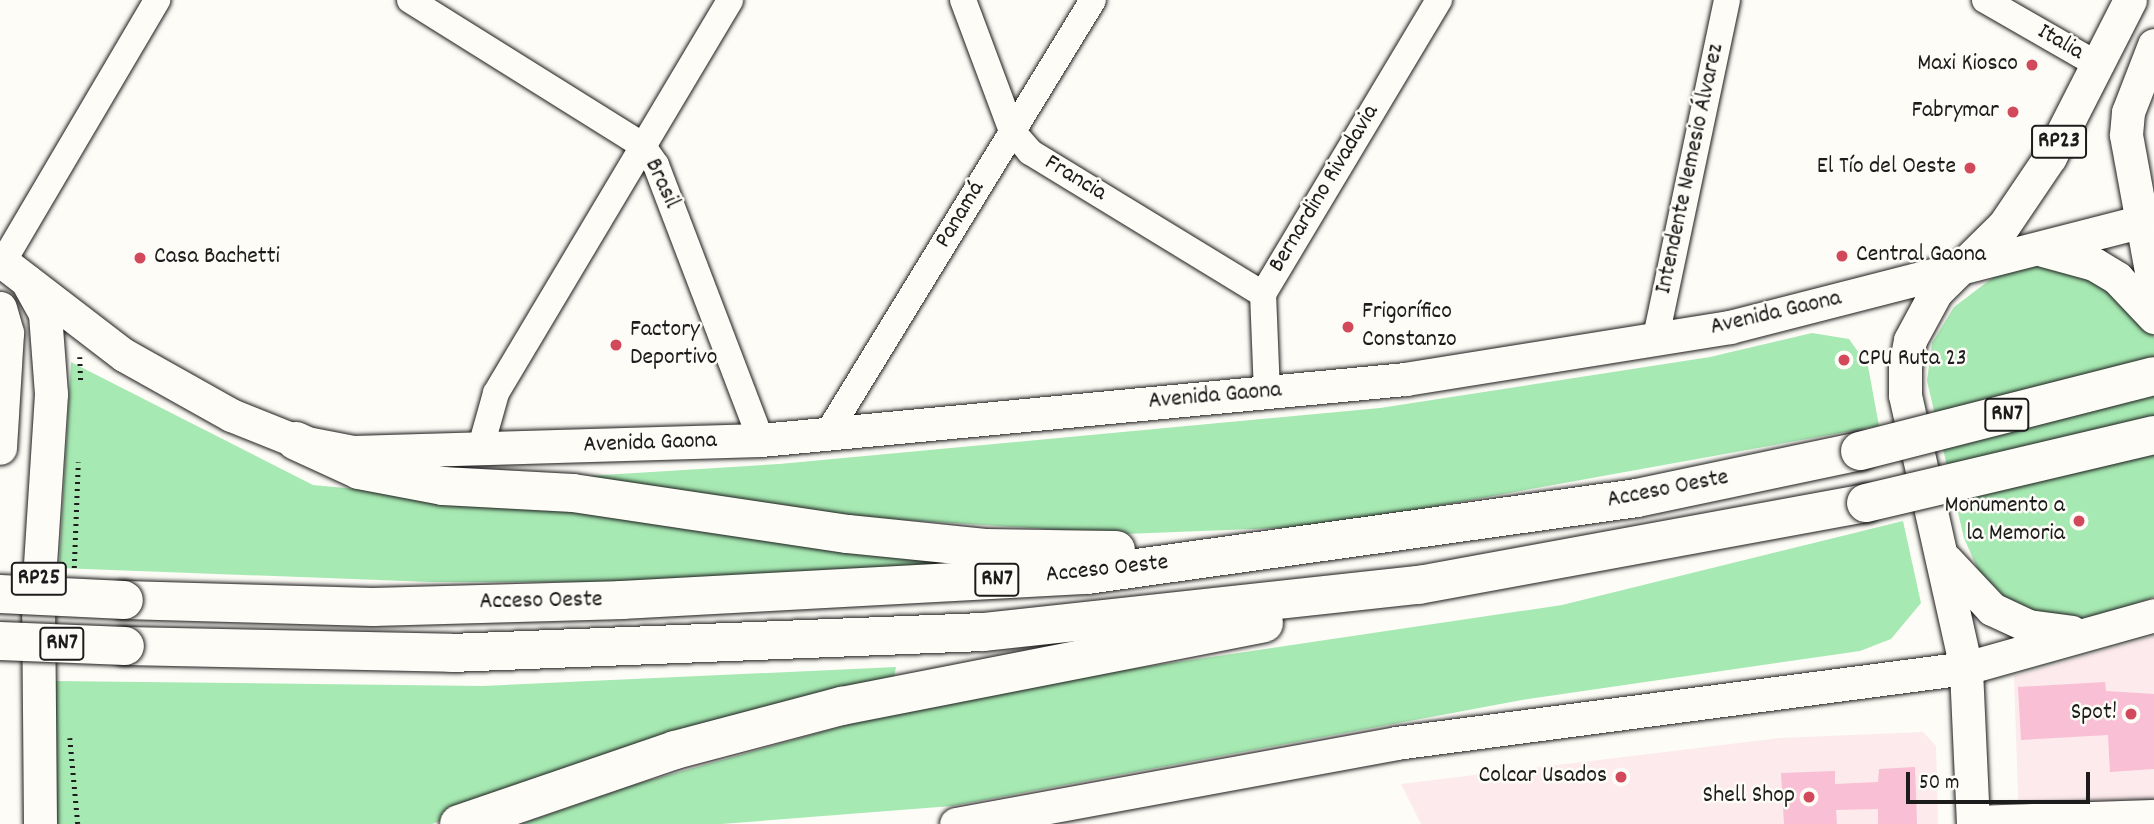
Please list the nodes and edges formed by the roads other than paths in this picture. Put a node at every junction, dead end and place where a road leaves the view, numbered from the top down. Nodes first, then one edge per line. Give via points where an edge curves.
1 (157, 0) edge
2 (410, 0) edge
3 (730, 0) edge
4 (963, 0) edge
5 (1093, 0) edge
6 (1439, 0) edge
7 (1727, 0) edge
8 (1984, 0) edge
9 (2130, 0) edge
10 (2154, 45) edge
11 (2100, 66) junction
12 (1012, 131) junction
13 (642, 145) junction
14 (2146, 221) edge
15 (2042, 249) junction
16 (7, 266) edge
17 (1964, 269) junction
18 (2154, 288) edge
19 (1263, 294) junction
20 (2154, 317) edge
21 (2, 325) edge
22 (48, 335) junction
23 (1656, 337) junction
24 (124, 355) junction
25 (2154, 376) edge
26 (1267, 393) junction
27 (829, 431) junction
28 (279, 435) junction
29 (2154, 435) edge
30 (761, 440) junction
31 (0, 448) edge
32 (480, 450) junction
33 (1310, 546) junction
34 (1940, 549) junction
35 (1419, 585) junction
36 (0, 594) edge
37 (2147, 613) edge
38 (2088, 631) junction
39 (0, 641) edge
40 (1966, 668) junction
41 (2154, 813) edge
42 (992, 821) edge
43 (1973, 822) edge
44 (40, 824) edge
45 (459, 824) edge
46 (956, 824) edge

1 - 16 street
2 - 13 street, Brasil
3 - 13 street
4 - 12 street, Francia
5 - 12 street, Panamá
6 - 19 street, Bernardino Rivadavia
7 - 23 street, Intendente Nemesio Álvarez
8 - 11 street, Italia
9 - 11 main road, RP23
10 - 14 main road via 2128,112 2129,170
11 - 17 main road, RP23 via 2025,198
12 - 19 street, Francia via 1030,152
12 - 27 street, Panamá
13 - 30 street, Brasil via 656,166
13 - 32 street via 496,393
14 - 15 main road, Avenida Gaona
14 - 18 main road
15 - 17 main road, Avenida Gaona
15 - 20 main road via 2105,271
16 - 22 main road, RP25 via 41,302
16 - 24 main road
17 - 23 main road, Avenida Gaona via 1730,327
17 - 34 main road, RP23 via 1929,304 1905,366 1905,395
19 - 26 street, Bernardino Rivadavia
21 - 22 main road
21 - 31 main road
22 - 24 main road
22 - 44 main road, RP25 via 51,394 38,594
23 - 26 main road, Avenida Gaona via 1405,379
24 - 28 main road, Avenida Gaona
25 - 33 highway, Acceso Oeste / RN7, bridge via 1860,451 1637,498
26 - 27 main road, Avenida Gaona
27 - 30 main road, Avenida Gaona
28 - 32 main road, Avenida Gaona via 353,452
28 - 33 highway via 359,470 443,486 573,493 849,534 1000,548
29 - 35 highway, Acceso Oeste / RN7, bridge via 1866,503
30 - 32 main road, Avenida Gaona
33 - 36 highway, Acceso Oeste / RN7, bridge via 1087,575 622,600 373,607
34 - 38 main road via 1961,582 2000,614 2048,630
34 - 40 main road, RP23
35 - 39 highway, Acceso Oeste / RN7, bridge via 1010,629 867,639 439,653
35 - 45 highway via 1206,638 842,706 675,750
37 - 38 main road
38 - 40 main road
40 - 42 main road via 1396,743
40 - 43 main road, RP23
41 - 43 street
42 - 46 main road

